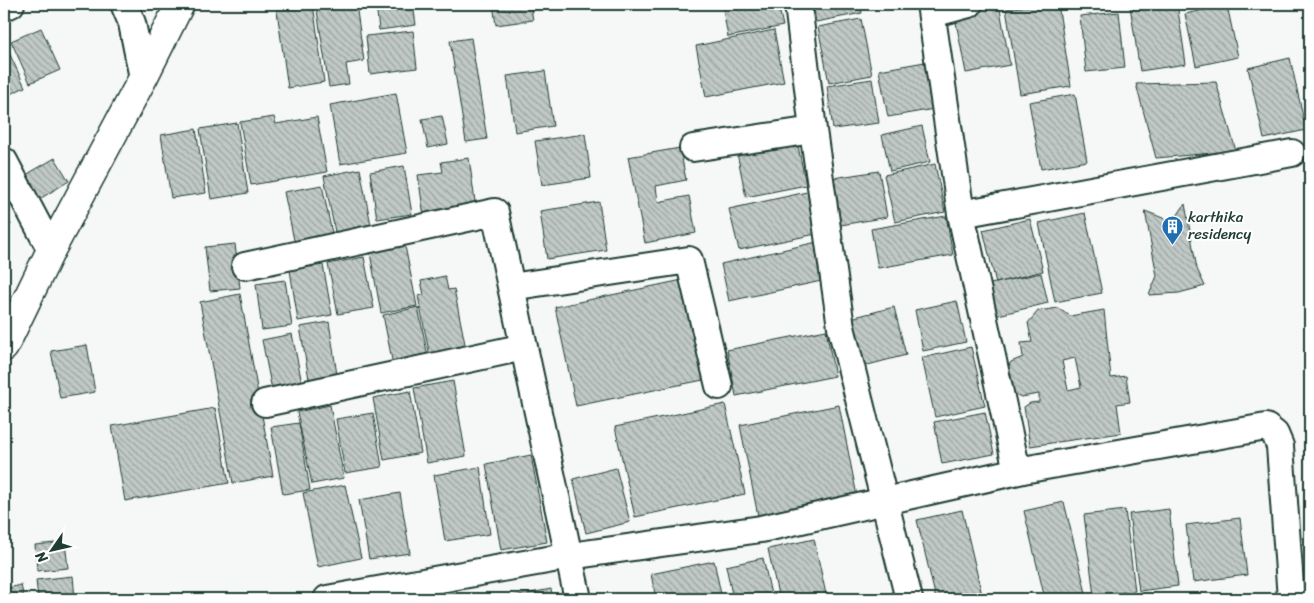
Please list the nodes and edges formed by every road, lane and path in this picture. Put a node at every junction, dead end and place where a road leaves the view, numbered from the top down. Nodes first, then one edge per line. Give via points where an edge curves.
1 (11, 4) edge
2 (124, 4) edge
3 (180, 4) edge
4 (798, 4) edge
5 (970, 4) edge
6 (4, 7) edge
7 (931, 9) edge
8 (143, 78) junction
9 (813, 130) junction
10 (693, 148) dead end
11 (1292, 153) dead end
12 (4, 161) edge
13 (960, 214) junction
14 (51, 250) junction
15 (245, 266) dead end
16 (511, 288) junction
17 (4, 347) edge
18 (524, 347) junction
19 (719, 386) dead end
20 (265, 403) dead end
21 (1017, 471) junction
22 (883, 501) junction
23 (570, 556) junction
24 (448, 589) edge
25 (328, 599) edge
26 (578, 599) edge
27 (908, 599) edge
28 (1291, 599) edge

1 - 6 street
2 - 8 street via 132,23
3 - 8 street
4 - 9 street
5 - 7 street
7 - 13 street
8 - 14 street
9 - 10 street
9 - 22 street via 841,327
11 - 13 street
12 - 14 street
13 - 21 street
14 - 17 street
15 - 16 street via 494,212
16 - 18 street
16 - 19 street via 689,260
18 - 20 street
18 - 23 street
21 - 22 street
21 - 28 street via 1266,427 1275,434 1280,446
22 - 23 street via 761,529
22 - 27 street
23 - 24 street
23 - 26 street
24 - 25 street

